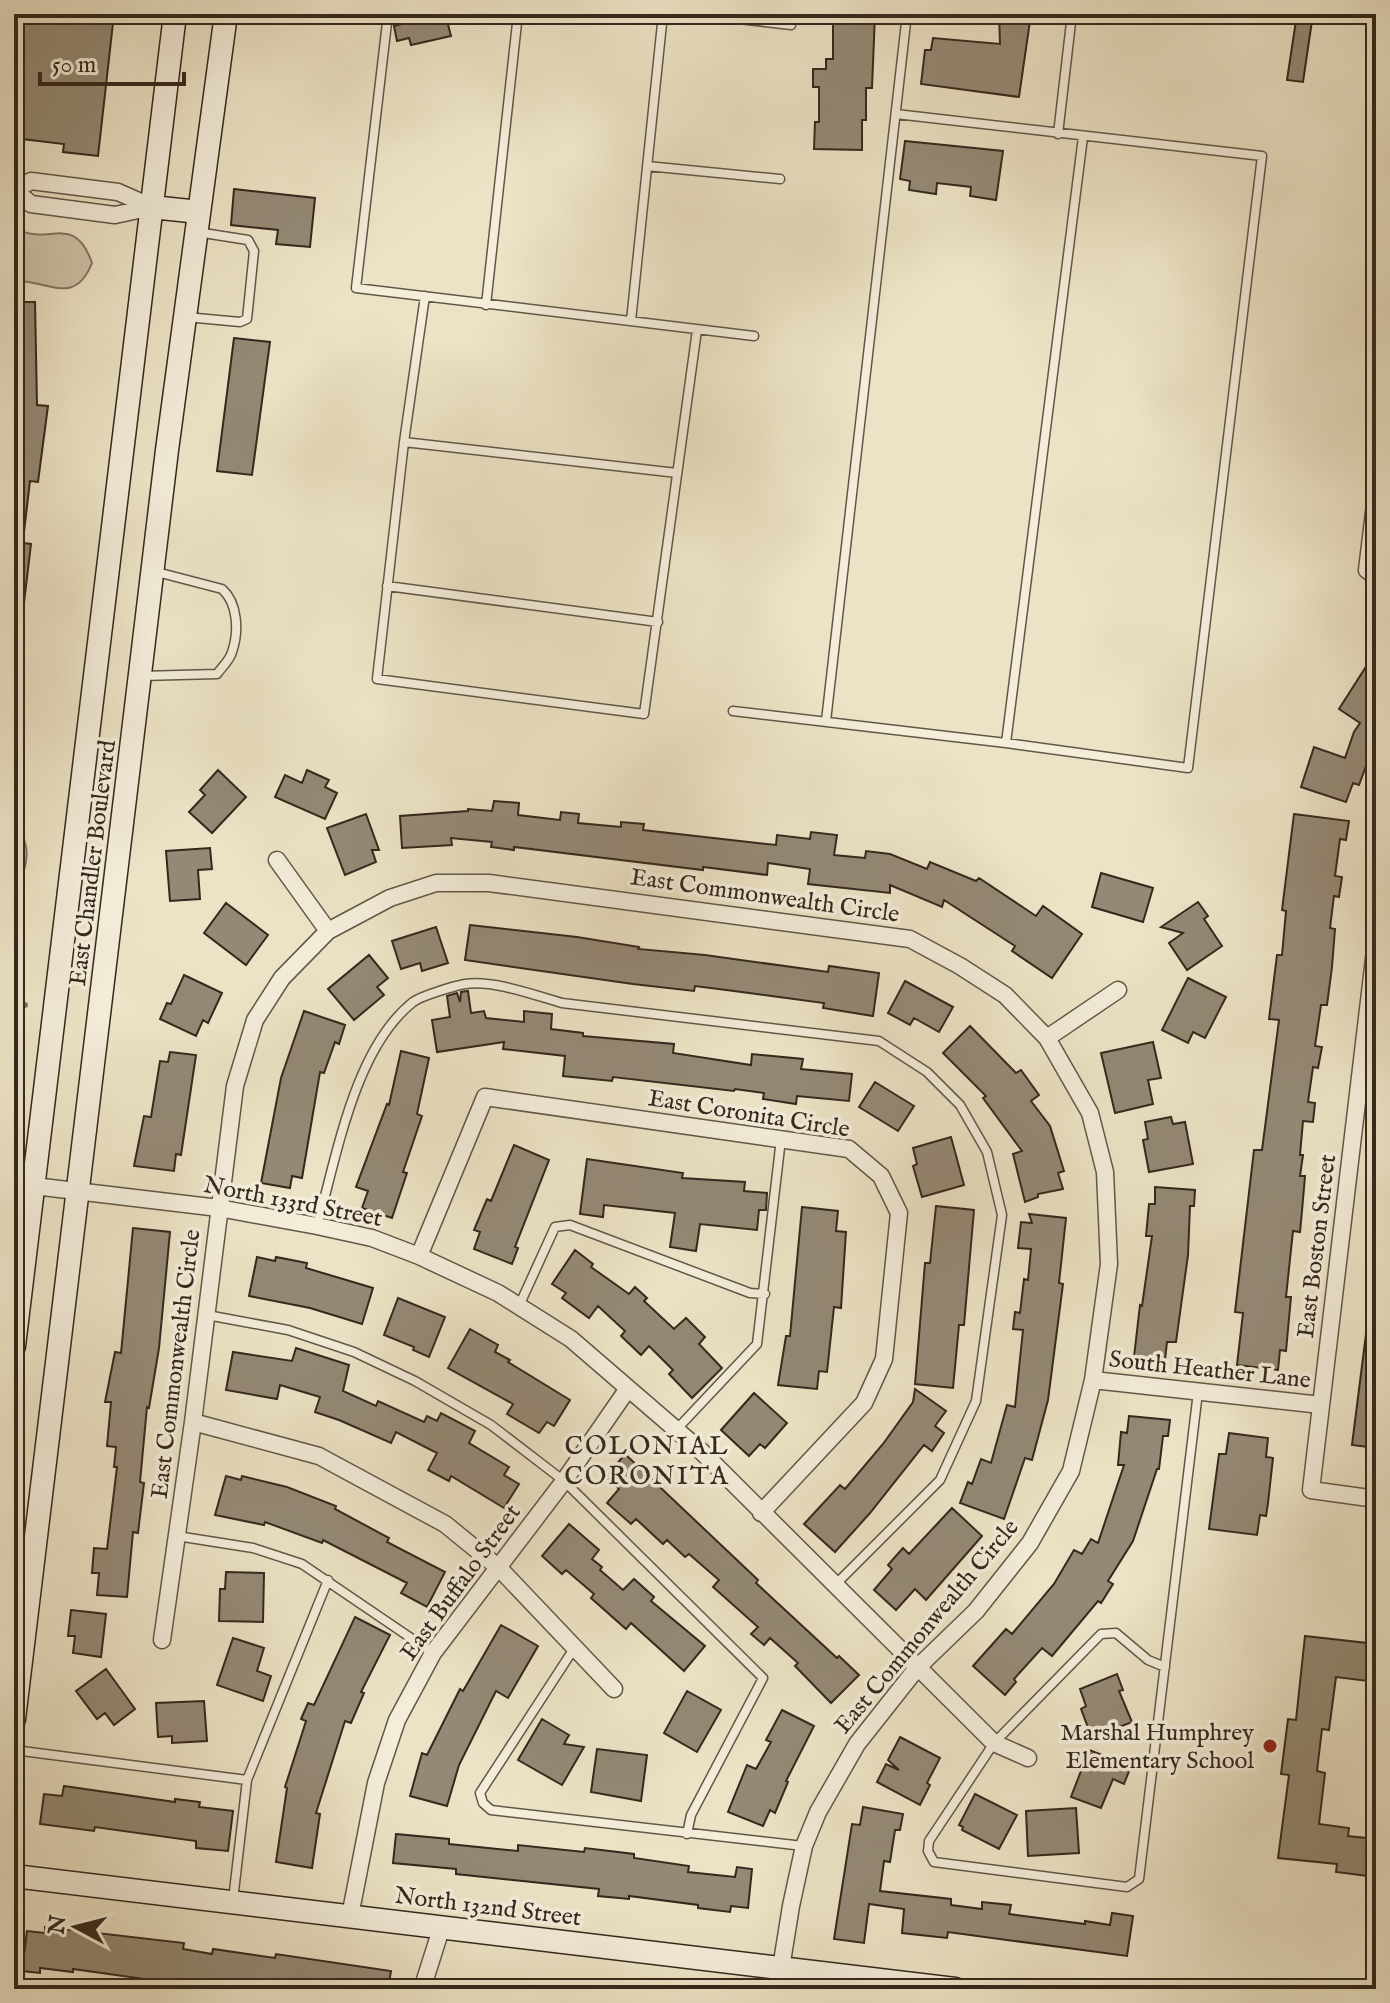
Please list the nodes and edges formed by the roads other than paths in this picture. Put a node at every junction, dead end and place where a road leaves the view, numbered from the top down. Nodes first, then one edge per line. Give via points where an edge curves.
1 (175, 14) edge
2 (226, 14) edge
3 (388, 14) edge
4 (518, 14) edge
5 (663, 14) edge
6 (697, 14) edge
7 (907, 14) edge
8 (1072, 14) edge
9 (791, 25) dead end
10 (896, 114) junction
11 (1058, 134) junction
12 (1083, 137) junction
13 (647, 166) junction
14 (780, 179) dead end
15 (14, 190) edge
16 (152, 207) junction
17 (198, 222) junction
18 (425, 296) junction
19 (486, 305) junction
20 (185, 316) junction
21 (631, 321) junction
22 (697, 330) junction
23 (754, 336) dead end
24 (404, 442) junction
25 (677, 473) junction
26 (1376, 496) edge
27 (153, 571) junction
28 (1376, 577) edge
29 (387, 586) junction
30 (658, 622) junction
31 (140, 676) junction
32 (733, 711) dead end
33 (826, 721) junction
34 (1006, 743) junction
35 (277, 860) dead end
36 (328, 931) junction
37 (1376, 942) edge
38 (1118, 990) dead end
39 (1047, 1038) junction
40 (781, 1139) junction
41 (34, 1186) junction
42 (80, 1190) junction
43 (219, 1208) junction
44 (317, 1226) junction
45 (419, 1256) junction
46 (765, 1294) junction
47 (519, 1306) junction
48 (207, 1315) junction
49 (14, 1346) edge
50 (1093, 1380) junction
51 (627, 1390) junction
52 (1198, 1391) junction
53 (1321, 1405) junction
54 (193, 1422) junction
55 (675, 1430) junction
56 (564, 1481) junction
57 (1376, 1499) edge
58 (761, 1513) junction
59 (177, 1536) junction
60 (499, 1568) junction
61 (328, 1580) junction
62 (834, 1585) junction
63 (162, 1640) dead end
64 (575, 1647) junction
65 (433, 1653) junction
66 (1165, 1667) junction
67 (917, 1668) junction
68 (614, 1689) dead end
69 (14, 1719) edge
70 (994, 1743) junction
71 (14, 1750) edge
72 (1028, 1758) dead end
73 (247, 1780) junction
74 (687, 1834) junction
75 (804, 1846) junction
76 (14, 1876) edge
77 (232, 1901) junction
78 (350, 1916) junction
79 (442, 1926) junction
80 (781, 1968) junction
81 (422, 1989) edge
82 (955, 1989) edge

1 - 16 main road, East Chandler Boulevard
2 - 17 main road, East Chandler Boulevard
3 - 18 lane via 356,288
4 - 19 lane
5 - 13 lane
6 - 9 lane
7 - 10 lane
8 - 11 lane
10 - 11 lane
10 - 33 lane
11 - 12 lane
12 - 34 lane
12 - 34 lane via 1262,156 1188,768
13 - 14 lane
13 - 21 lane
15 - 16 street via 31,181 118,192
15 - 16 street via 31,204 104,214
16 - 17 main road
16 - 41 main road, East Chandler Boulevard
17 - 20 main road, East Chandler Boulevard
17 - 20 lane via 248,240 254,251 247,319
18 - 19 lane
18 - 24 lane
19 - 21 lane
20 - 27 main road, East Chandler Boulevard
21 - 22 lane
22 - 23 lane
22 - 25 lane
24 - 25 lane
24 - 29 lane
25 - 30 lane
26 - 28 street via 1367,570
27 - 31 main road, East Chandler Boulevard
27 - 31 lane via 212,584 229,595 235,612 234,641 232,654 217,674
29 - 30 lane
29 - 30 lane via 377,679 644,714
31 - 42 main road, East Chandler Boulevard
32 - 33 lane
33 - 34 lane
35 - 36 street
36 - 39 street, East Commonwealth Circle via 390,898 436,883 489,883 910,939 1005,995
36 - 43 street, East Commonwealth Circle via 282,978 255,1020 235,1086
37 - 53 street, East Boston Street
38 - 39 street
39 - 50 street, East Commonwealth Circle via 1090,1113 1105,1172 1109,1264
40 - 45 street, East Coronita Circle via 485,1097
40 - 46 lane
40 - 58 street, East Coronita Circle via 849,1149 881,1176 899,1213 884,1359 864,1403
41 - 42 street, North 133rd Street
41 - 49 main road, East Chandler Boulevard
42 - 43 street, North 133rd Street
42 - 69 main road, East Chandler Boulevard
43 - 44 street, North 133rd Street
43 - 48 street, East Commonwealth Circle
44 - 45 street, North 133rd Street via 372,1238
44 - 62 lane via 357,1086 379,1039 415,1000 466,984 513,989 562,1003 879,1041 927,1072 960,1105 987,1152 1002,1215 976,1401 940,1480
45 - 47 street, North 133rd Street
46 - 47 lane via 750,1293 570,1225 555,1227
46 - 55 lane via 757,1344
47 - 51 street, North 133rd Street via 571,1339
48 - 54 street, East Commonwealth Circle
48 - 56 lane via 288,1330 354,1352 491,1425
50 - 52 street, South Heather Lane
50 - 67 street, East Commonwealth Circle via 1071,1471 1030,1543 976,1611
51 - 55 street, North 133rd Street
51 - 56 street, East Buffalo Street
52 - 53 street, South Heather Lane
52 - 66 lane
53 - 57 street, East Boston Street via 1311,1490
54 - 59 street, East Commonwealth Circle
54 - 60 street via 319,1456 445,1524
55 - 58 street, North 133rd Street
56 - 60 street, East Buffalo Street
56 - 74 lane via 763,1678 691,1815
58 - 62 street, North 133rd Street
59 - 61 lane via 253,1548 302,1564
59 - 63 street, East Commonwealth Circle
60 - 64 street
60 - 65 street, East Buffalo Street
61 - 65 lane
61 - 73 lane
62 - 67 street, North 133rd Street
64 - 68 street
64 - 74 lane via 480,1793 483,1803 491,1810
65 - 78 street, East Buffalo Street via 397,1720 376,1783
66 - 70 lane via 1116,1633 1101,1634
66 - 70 lane via 1139,1879 1127,1887 934,1862 929,1841
67 - 70 street, North 133rd Street
67 - 75 street, East Commonwealth Circle via 857,1744
70 - 72 street
71 - 73 lane
73 - 77 lane
74 - 75 lane
75 - 80 street, East Commonwealth Circle
76 - 77 main road, North 132nd Street
77 - 78 main road, North 132nd Street
78 - 79 main road, North 132nd Street
79 - 80 main road, North 132nd Street
79 - 81 street
80 - 82 main road, North 132nd Street

